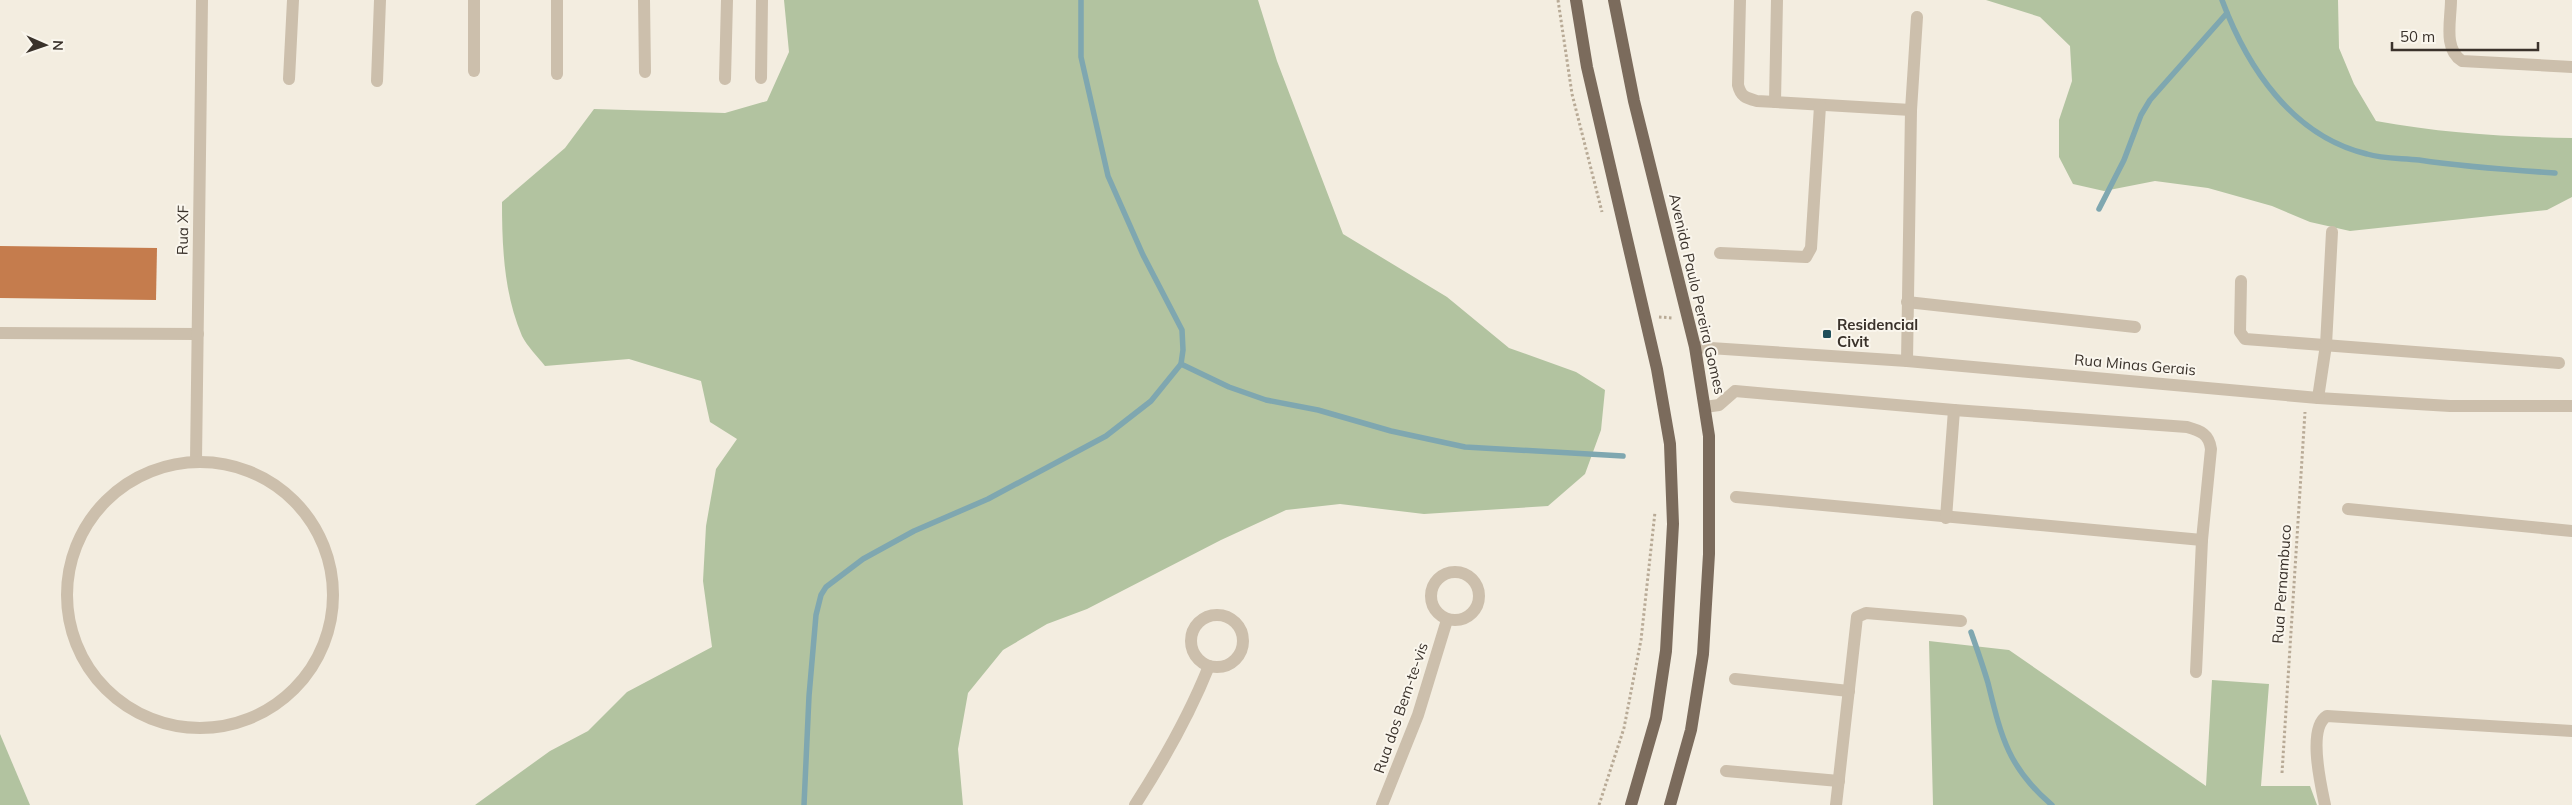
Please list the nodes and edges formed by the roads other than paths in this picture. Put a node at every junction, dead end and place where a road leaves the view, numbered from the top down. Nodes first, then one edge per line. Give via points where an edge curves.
1 (202, 0) edge
2 (293, 0) edge
3 (380, 0) edge
4 (474, 0) edge
5 (557, 0) edge
6 (644, 0) edge
7 (727, 0) edge
8 (762, 0) edge
9 (1576, 0) edge
10 (1614, 0) edge
11 (1740, 0) edge
12 (1777, 0) edge
13 (2451, 0) edge
14 (1917, 17) dead end
15 (2572, 67) edge
16 (474, 71) dead end
17 (645, 72) dead end
18 (557, 74) dead end
19 (761, 78) dead end
20 (289, 79) dead end
21 (725, 79) dead end
22 (377, 81) dead end
23 (1775, 102) junction
24 (1820, 106) junction
25 (1912, 110) junction
26 (2332, 232) dead end
27 (1720, 253) dead end
28 (2241, 281) dead end
29 (1907, 302) junction
30 (2135, 327) dead end
31 (0, 333) edge
32 (198, 334) junction
33 (2326, 345) junction
34 (1695, 347) junction
35 (1907, 361) junction
36 (2559, 363) dead end
37 (2312, 397) junction
38 (2572, 406) edge
39 (1706, 407) junction
40 (1954, 410) junction
41 (196, 461) junction
42 (1736, 497) dead end
43 (2348, 509) dead end
44 (1946, 518) junction
45 (2572, 531) edge
46 (2202, 540) junction
47 (1447, 620) dead end
48 (1960, 621) dead end
49 (1209, 666) junction
50 (2196, 672) dead end
51 (1735, 679) dead end
52 (1849, 691) junction
53 (2572, 731) edge
54 (1726, 770) dead end
55 (1839, 781) junction
56 (1134, 805) edge
57 (1382, 805) edge
58 (1631, 805) edge
59 (1670, 805) edge
60 (1836, 805) edge
61 (2325, 805) edge

1 - 32 street, Rua XF
2 - 20 street
3 - 22 street
4 - 16 street
5 - 18 street
6 - 17 street
7 - 21 street
8 - 19 street
9 - 58 main road via 1587,67 1662,392 1670,444 1672,554 1669,619 1661,684 1646,757
10 - 34 main road, Avenida Paulo Pereira Gomes via 1634,101
11 - 23 street via 1740,94 1757,101
12 - 23 street
13 - 15 street via 2450,49 2462,61
14 - 25 street
23 - 24 street
24 - 25 street
24 - 27 street via 1811,248 1806,257
25 - 29 street
26 - 33 street
28 - 33 street via 2241,336 2245,339
29 - 30 street
29 - 35 street
31 - 32 street
32 - 41 street, Rua XF
33 - 36 street
33 - 37 street
34 - 35 street, Rua Minas Gerais
34 - 39 main road, Avenida Paulo Pereira Gomes
35 - 37 street, Rua Minas Gerais
37 - 38 street, Rua Minas Gerais via 2450,406
39 - 40 street via 1719,405 1735,391
39 - 59 main road, Avenida Paulo Pereira Gomes via 1711,498 1703,654 1691,730
40 - 44 street
40 - 46 street via 2188,427 2201,431 2210,440 2211,449
41 - 41 street via 160,467 127,482 100,506 80,537 69,572 68,608 76,644 94,675 120,701 151,719 187,728 223,727 257,716 288,696 312,668 329,626 333,599 330,563 316,529 294,500 266,478 232,464
42 - 44 street
43 - 45 street
44 - 46 street
46 - 50 street
47 - 57 street, Rua dos Bem-te-vis via 1418,715
48 - 52 street via 1861,614 1857,617
49 - 49 street via 1231,664 1239,656 1243,635 1230,618 1209,616 1193,630 1194,652
49 - 56 street via 1183,726
51 - 52 street
52 - 55 street
53 - 61 street via 2327,716 2319,726 2317,767
54 - 55 street
55 - 60 street

